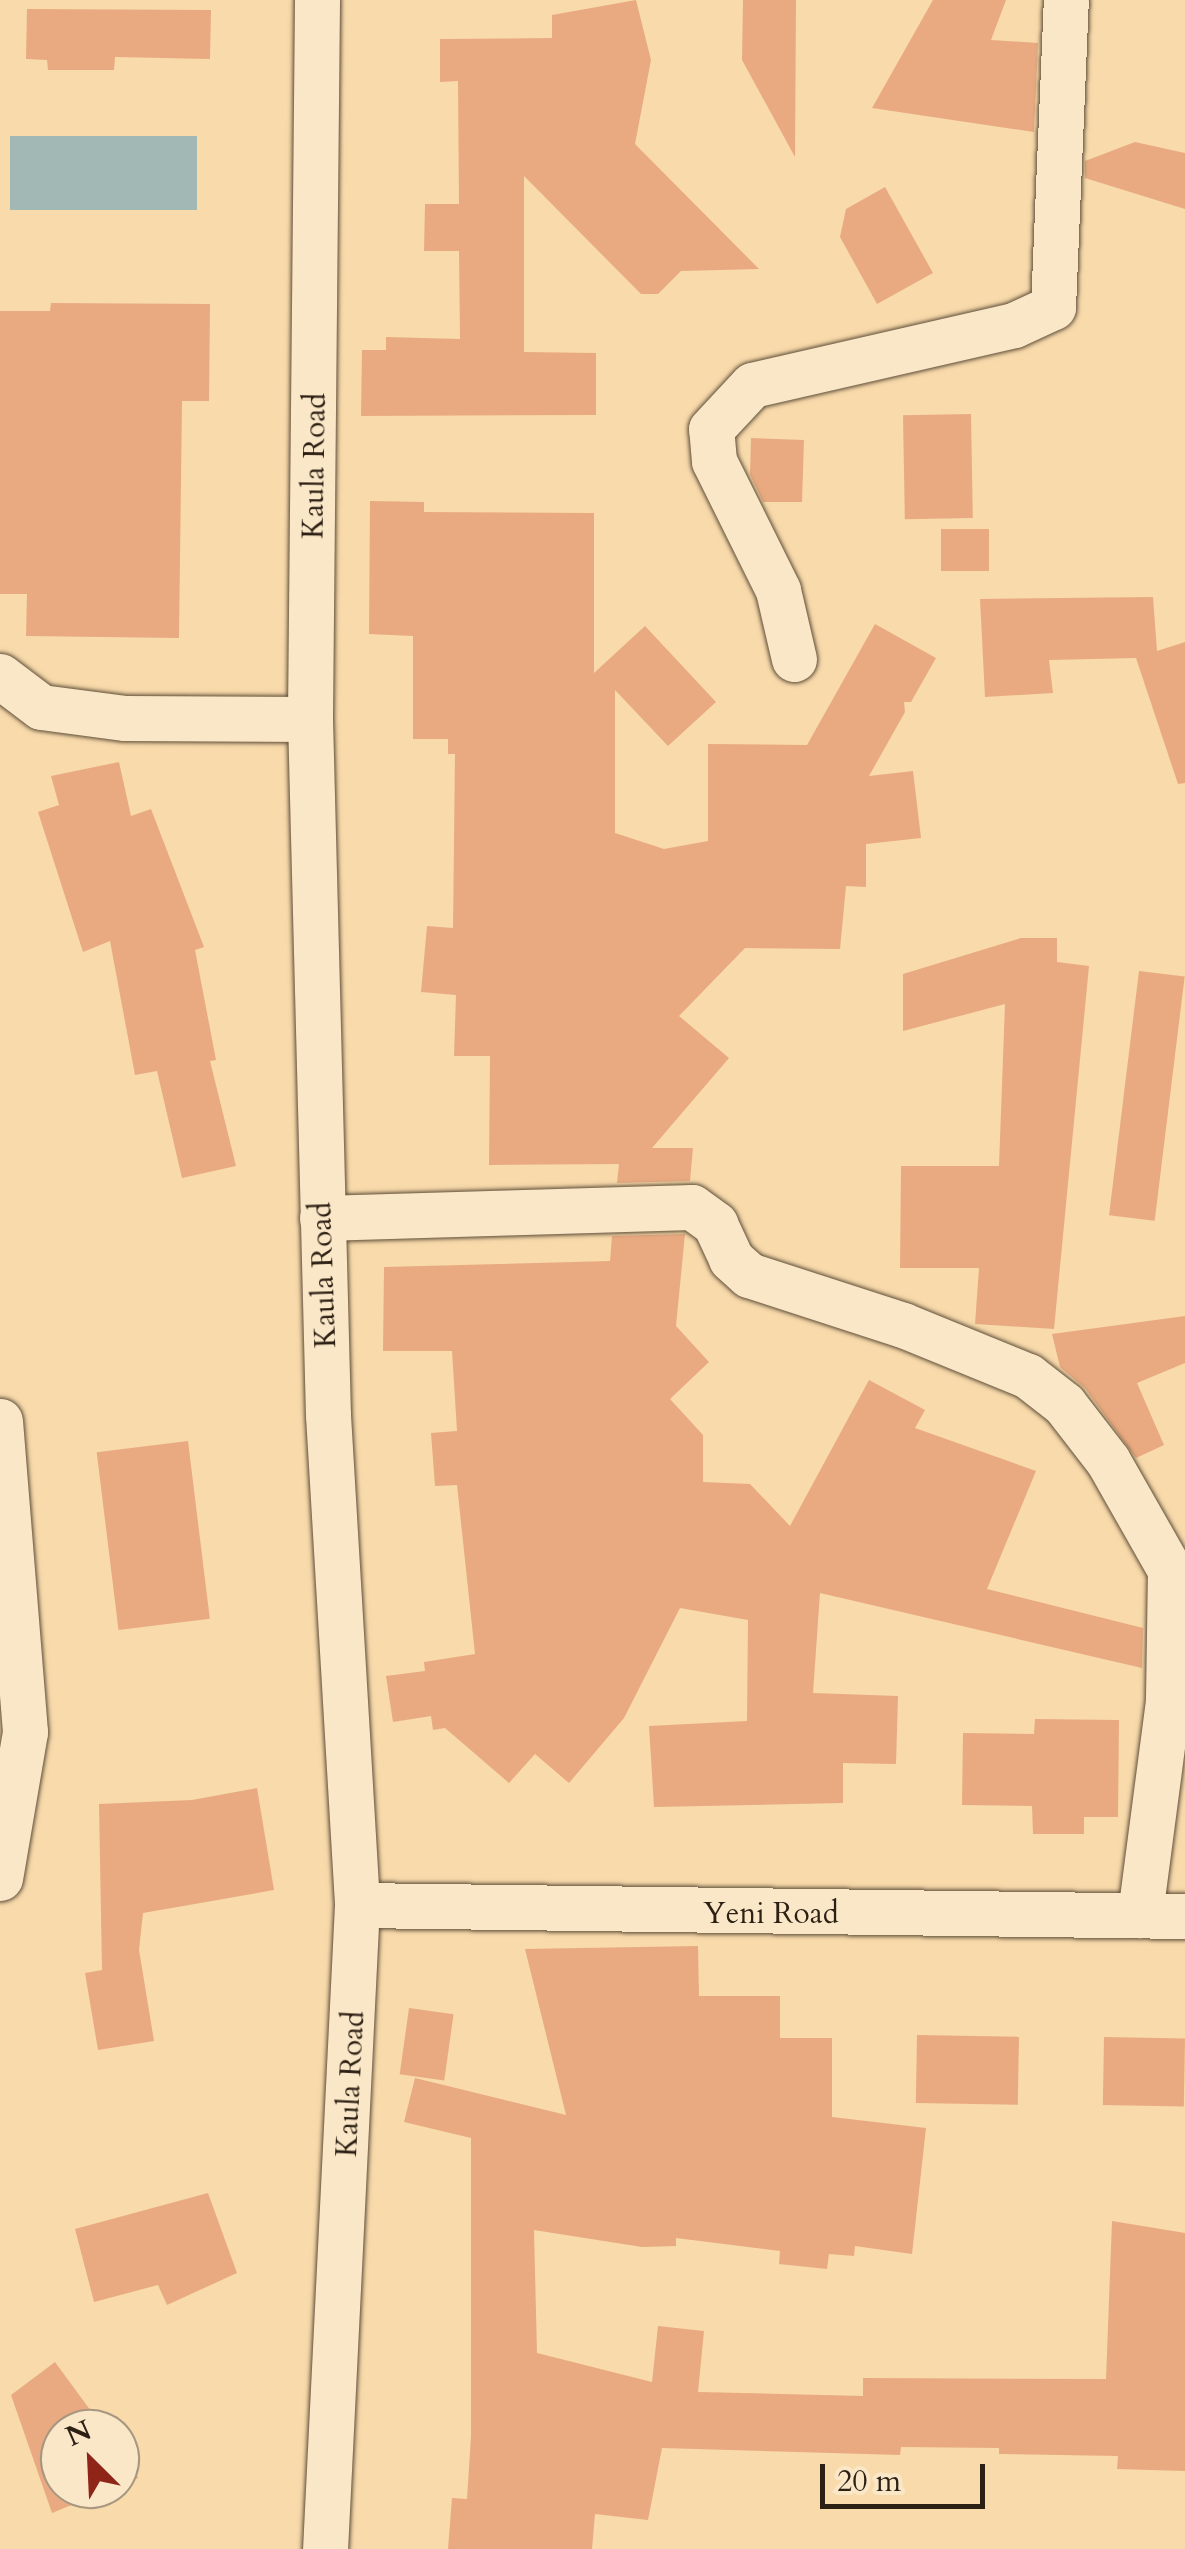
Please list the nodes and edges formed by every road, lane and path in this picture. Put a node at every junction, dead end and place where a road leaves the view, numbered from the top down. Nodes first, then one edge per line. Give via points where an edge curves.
1 (317, 0) edge
2 (1066, 0) edge
3 (794, 659) dead end
4 (0, 676) edge
5 (310, 719) junction
6 (322, 1218) junction
7 (0, 1421) edge
8 (0, 1878) edge
9 (357, 1905) junction
10 (1140, 1915) junction
11 (1185, 1916) edge
12 (325, 2549) edge

1 - 5 street, Kaula Road
2 - 3 street via 1053,307 1014,326 752,385 711,429 714,461 778,590
4 - 5 street via 41,707 58,710 125,718
5 - 6 street, Kaula Road
6 - 9 street, Kaula Road
6 - 10 street via 692,1207 715,1224 731,1260 750,1275 903,1325 1028,1376 1064,1404 1108,1461 1170,1570 1168,1701
7 - 8 street via 25,1732
9 - 10 street, Yeni Road via 667,1914
9 - 12 street, Kaula Road
10 - 11 street, Yeni Road

